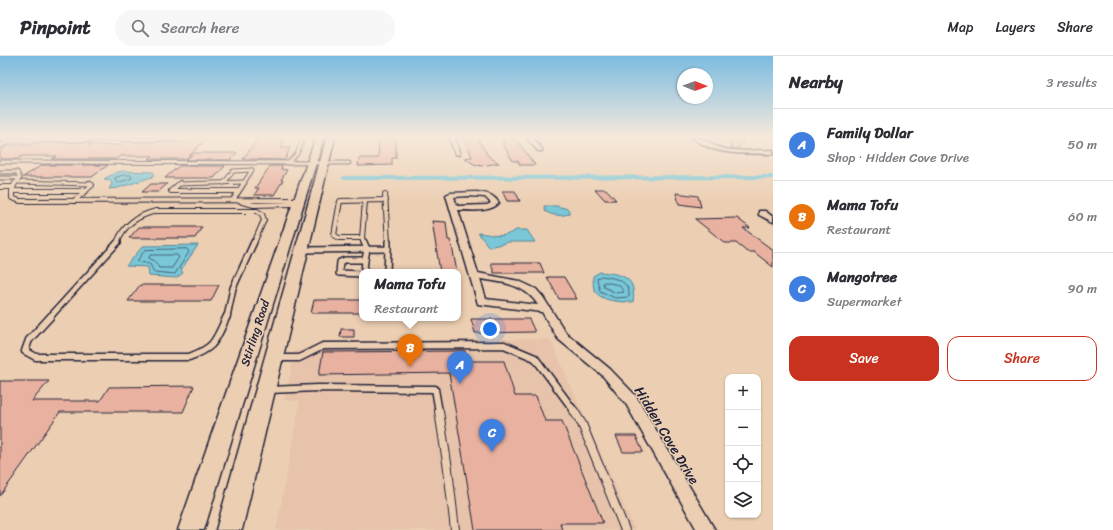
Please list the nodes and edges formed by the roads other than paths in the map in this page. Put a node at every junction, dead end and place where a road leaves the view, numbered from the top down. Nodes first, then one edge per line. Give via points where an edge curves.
1 (290, 159) edge
2 (319, 159) edge
3 (0, 162) edge
4 (318, 162) junction
5 (349, 162) dead end
6 (288, 163) junction
7 (0, 172) edge
8 (0, 178) edge
9 (20, 178) junction
10 (16, 182) junction
11 (245, 182) junction
12 (224, 183) junction
13 (0, 187) edge
14 (13, 189) junction
15 (86, 191) junction
16 (171, 191) junction
17 (238, 191) junction
18 (386, 194) dead end
19 (164, 200) junction
20 (222, 200) junction
21 (233, 200) junction
22 (386, 200) junction
23 (74, 201) junction
24 (365, 201) junction
25 (298, 202) junction
26 (454, 208) dead end
27 (213, 211) junction
28 (762, 213) dead end
29 (773, 220) edge
30 (362, 238) junction
31 (367, 249) junction
32 (388, 249) junction
33 (302, 250) junction
34 (365, 260) junction
35 (364, 269) edge
36 (387, 269) edge
37 (359, 273) edge
38 (474, 275) junction
39 (546, 310) junction
40 (274, 358) junction
41 (266, 390) junction
42 (191, 530) edge
43 (229, 530) edge
44 (455, 530) edge
45 (625, 530) edge
46 (706, 530) edge

1 - 6 lane
2 - 4 main road, Stirling Road
3 - 6 lane
4 - 5 lane
4 - 6 lane
4 - 25 main road, Stirling Road
4 - 33 main road, Stirling Road
7 - 9 lane via 17,172
8 - 9 lane
9 - 10 lane
10 - 14 lane
10 - 15 lane via 89,182 92,186
11 - 12 lane
11 - 12 lane via 252,170 233,171
11 - 17 lane
12 - 16 lane via 180,183
13 - 14 lane
14 - 15 lane
14 - 23 lane via 12,198 20,201
15 - 23 lane
16 - 17 lane
16 - 19 lane
17 - 21 lane
18 - 22 lane
19 - 20 lane via 187,203
19 - 23 lane
20 - 21 lane
20 - 27 lane
21 - 25 lane
21 - 25 lane via 254,206
22 - 24 lane
22 - 32 lane
24 - 30 lane
24 - 30 lane via 340,201 334,235 339,238
25 - 42 main road, Stirling Road
26 - 38 street
27 - 27 lane via 257,211 262,214 264,220 233,288 228,315 213,345 189,357 36,357 25,351 29,340 117,244 120,233 134,218 156,211
28 - 29 street
30 - 31 lane
31 - 32 lane
31 - 33 lane
31 - 34 lane
32 - 36 lane
33 - 40 main road, Stirling Road
34 - 35 lane
34 - 37 lane via 340,262 339,273
38 - 39 street, Hidden Cove Drive via 526,286 541,299
38 - 39 street via 482,302
39 - 46 street, Hidden Cove Drive via 562,336 606,372 631,400
40 - 41 main road, Stirling Road
40 - 45 lane via 299,358 322,346 504,345 521,351 534,358 569,402 582,424
41 - 43 main road, Stirling Road
41 - 44 lane via 435,389

